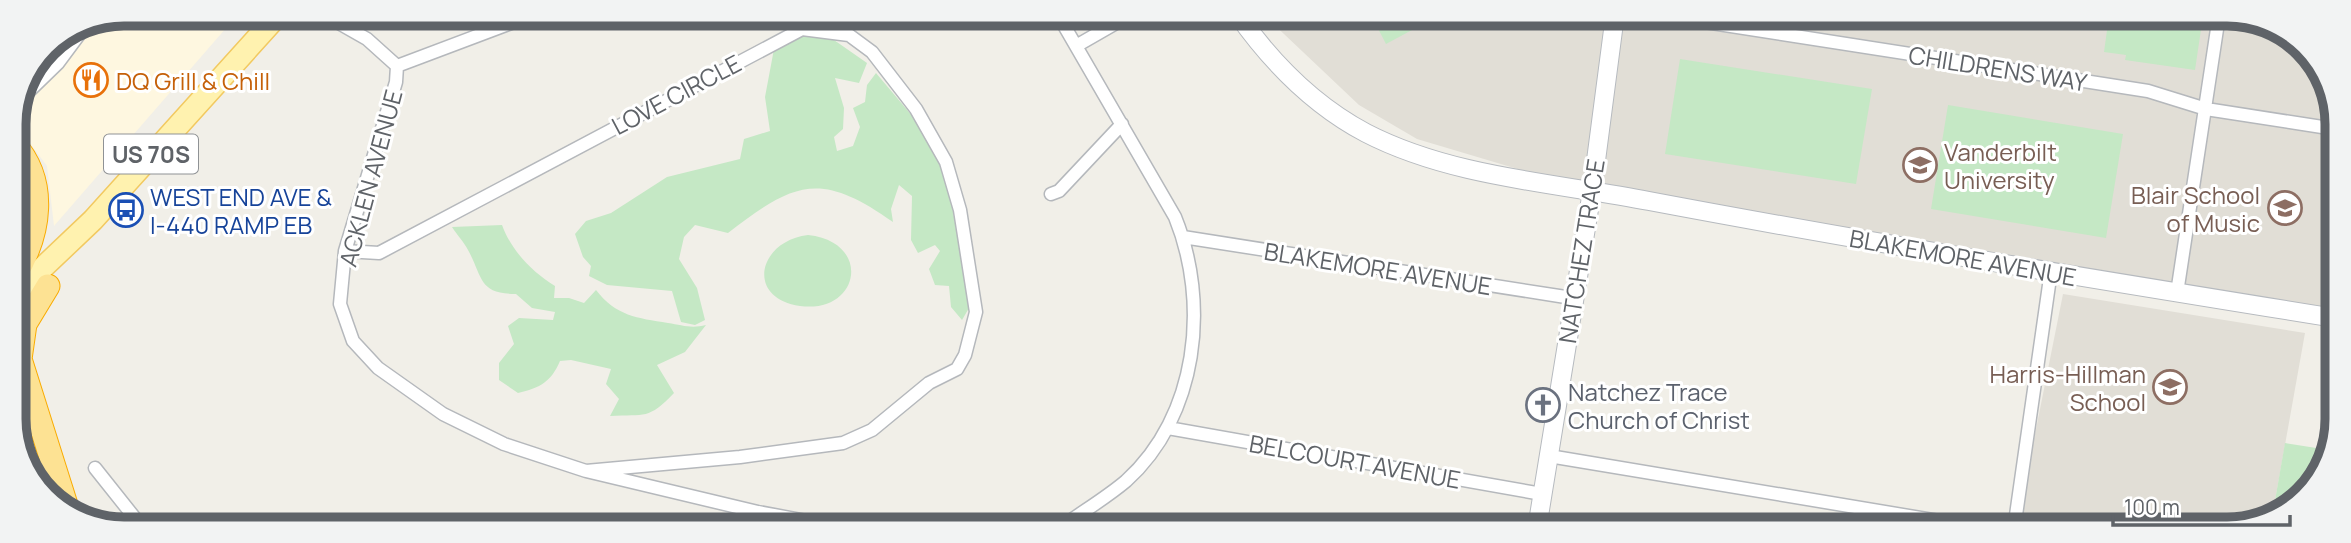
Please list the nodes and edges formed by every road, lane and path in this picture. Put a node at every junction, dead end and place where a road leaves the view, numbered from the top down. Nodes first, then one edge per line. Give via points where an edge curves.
1 (268, 26) edge
2 (344, 26) edge
3 (503, 26) edge
4 (1064, 26) edge
5 (1111, 26) edge
6 (1246, 26) edge
7 (1614, 26) edge
8 (1730, 26) edge
9 (2218, 26) edge
10 (76, 38) edge
11 (1076, 46) junction
12 (397, 66) junction
13 (34, 86) edge
14 (2206, 109) junction
15 (1122, 124) junction
16 (2325, 127) edge
17 (26, 163) edge
18 (1592, 191) junction
19 (1051, 194) dead end
20 (93, 220) junction
21 (1183, 237) junction
22 (345, 251) junction
23 (26, 252) edge
24 (2051, 271) junction
25 (26, 284) edge
26 (48, 286) junction
27 (2177, 293) junction
28 (1573, 298) junction
29 (26, 313) edge
30 (2325, 316) edge
31 (26, 322) edge
32 (26, 378) edge
33 (1168, 428) junction
34 (1549, 456) junction
35 (95, 468) dead end
36 (586, 471) junction
37 (63, 494) edge
38 (1542, 494) junction
39 (758, 512) junction
40 (134, 517) edge
41 (754, 517) edge
42 (785, 517) edge
43 (1075, 517) edge
44 (1539, 517) edge
45 (1920, 517) edge
46 (2016, 517) edge

1 - 20 main road, US 70S
2 - 12 street
3 - 12 street
4 - 11 street
5 - 11 street
6 - 18 main road, BLAKEMORE AVENUE via 1294,83 1364,132 1408,151 1466,167
7 - 18 main road, NATCHEZ TRACE
8 - 14 street, CHILDRENS WAY via 2148,92
9 - 14 street
10 - 13 street
11 - 15 street
12 - 22 street, ACKLEN AVENUE via 397,82
14 - 16 street, CHILDRENS WAY
14 - 27 street
15 - 19 street
15 - 21 street
17 - 23 highway via 37,202
18 - 24 main road, BLAKEMORE AVENUE
18 - 28 main road, NATCHEZ TRACE
20 - 25 main road, US 70S
20 - 26 main road, US 70S
21 - 28 street, BLAKEMORE AVENUE
21 - 33 street via 1195,315 1187,376
22 - 36 street, ACKLEN AVENUE via 340,303 353,341 378,368 443,414 504,444
22 - 36 street, LOVE CIRCLE via 379,253 802,29 849,35 872,52 916,109 946,162 960,210 975,312 957,369 929,383 872,430 843,443
24 - 27 main road, BLAKEMORE AVENUE
24 - 46 street
26 - 29 main road, US 70S
26 - 31 highway
27 - 30 main road, BLAKEMORE AVENUE
28 - 34 main road, NATCHEZ TRACE
32 - 37 highway
33 - 38 street, BELCOURT AVENUE
33 - 43 street via 1126,480
34 - 38 main road, NATCHEZ TRACE
34 - 45 street
35 - 40 street
36 - 39 street, ACKLEN AVENUE
38 - 44 main road, NATCHEZ TRACE
39 - 41 street
39 - 42 street, ACKLEN AVENUE

